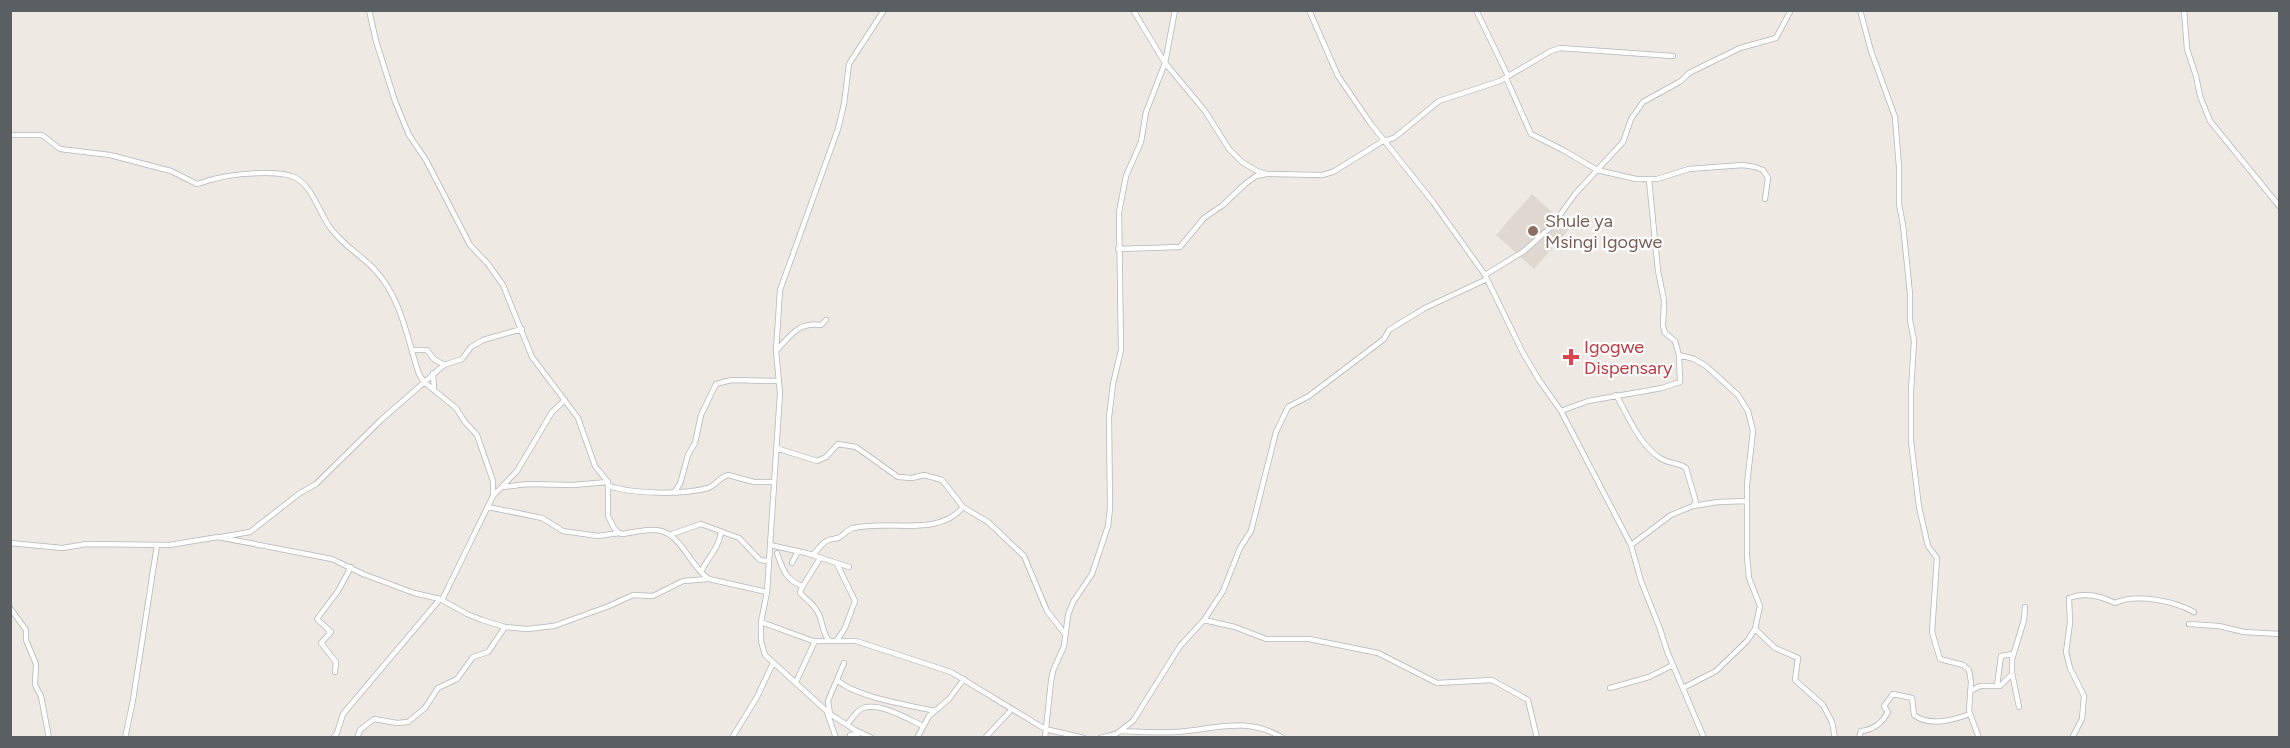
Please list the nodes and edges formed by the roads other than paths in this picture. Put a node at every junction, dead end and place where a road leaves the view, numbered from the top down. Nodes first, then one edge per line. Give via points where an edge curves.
1 (369, 10) edge
2 (884, 10) edge
3 (1132, 10) edge
4 (1175, 10) edge
5 (1309, 10) edge
6 (1476, 10) edge
7 (1791, 10) edge
8 (1860, 10) edge
9 (2184, 10) edge
10 (1673, 56) dead end
11 (1165, 63) junction
12 (1507, 77) junction
13 (10, 135) edge
14 (1383, 141) junction
15 (1598, 170) junction
16 (1267, 174) junction
17 (1649, 180) junction
18 (1765, 200) dead end
19 (2280, 207) edge
20 (1119, 249) junction
21 (1486, 277) junction
22 (826, 320) dead end
23 (522, 329) junction
24 (412, 350) junction
25 (776, 351) junction
26 (1679, 355) junction
27 (444, 364) junction
28 (433, 373) junction
29 (778, 381) junction
30 (424, 382) junction
31 (434, 390) junction
32 (1616, 395) junction
33 (565, 400) junction
34 (1562, 411) junction
35 (776, 448) junction
36 (774, 482) junction
37 (608, 484) junction
38 (504, 487) junction
39 (675, 491) junction
40 (493, 496) junction
41 (1747, 501) junction
42 (1693, 506) junction
43 (488, 507) junction
44 (963, 507) junction
45 (721, 532) junction
46 (619, 534) junction
47 (672, 534) junction
48 (218, 537) junction
49 (10, 543) edge
50 (770, 544) junction
51 (157, 545) junction
52 (1631, 545) junction
53 (783, 548) junction
54 (798, 551) junction
55 (777, 554) junction
56 (812, 555) junction
57 (820, 558) junction
58 (768, 560) junction
59 (792, 563) dead end
60 (837, 564) junction
61 (351, 567) junction
62 (849, 567) dead end
63 (700, 572) junction
64 (709, 579) junction
65 (802, 586) junction
66 (767, 592) junction
67 (441, 599) junction
68 (10, 608) edge
69 (2025, 608) dead end
70 (2194, 612) dead end
71 (1204, 620) junction
72 (761, 622) junction
73 (2189, 624) dead end
74 (505, 627) junction
75 (1755, 629) junction
76 (1065, 634) junction
77 (2280, 634) edge
78 (837, 640) junction
79 (816, 641) junction
80 (829, 641) junction
81 (2013, 654) junction
82 (773, 663) junction
83 (844, 663) dead end
84 (1673, 665) junction
85 (335, 672) dead end
86 (2012, 673) junction
87 (964, 679) junction
88 (837, 680) junction
89 (796, 682) junction
90 (1997, 686) junction
91 (1610, 688) dead end
92 (1683, 688) junction
93 (1970, 691) junction
94 (2019, 707) dead end
95 (1012, 709) junction
96 (935, 711) junction
97 (828, 712) junction
98 (1970, 714) junction
99 (923, 726) junction
100 (849, 727) junction
101 (1045, 729) junction
102 (1120, 731) junction
103 (862, 733) junction
104 (335, 735) edge
105 (849, 736) edge
106 (49, 738) edge
107 (125, 738) edge
108 (342, 738) edge
109 (357, 738) edge
110 (732, 738) edge
111 (836, 738) edge
112 (872, 738) edge
113 (917, 738) edge
114 (985, 738) edge
115 (1045, 738) edge
116 (1084, 738) edge
117 (1100, 738) edge
118 (1283, 738) edge
119 (1537, 738) edge
120 (1704, 738) edge
121 (1835, 738) edge
122 (1859, 738) edge
123 (1979, 738) edge
124 (2072, 738) edge

1 - 23 street via 409,135 470,245 503,285
2 - 25 street via 849,64 838,129 781,285
3 - 11 street
4 - 11 street
5 - 14 street via 1338,76
6 - 12 street
7 - 15 street via 1776,38 1740,48 1643,102 1631,119 1623,142
8 - 93 street via 1894,117 1914,341 1914,477 1928,544 1937,562 1932,636 1941,660 1964,665 1969,670
9 - 19 street via 2187,49 2210,121
10 - 12 street via 1560,48
11 - 16 street via 1236,157
11 - 20 street via 1123,187
12 - 14 street via 1439,101 1394,138
12 - 15 street via 1531,134
13 - 24 street via 42,135 60,149 110,155 171,171 197,184 249,175 295,177 310,192 336,235 383,281 399,309
14 - 16 street via 1328,174
14 - 21 street via 1433,202
15 - 17 street
15 - 21 street via 1545,234
16 - 20 street via 1256,176 1204,218 1180,247
17 - 18 street via 1689,169 1751,166 1762,170 1768,178
17 - 26 street via 1664,300 1663,326 1674,339
20 - 76 street via 1121,350 1109,417 1109,516 1100,554 1071,608
21 - 34 street via 1523,352
21 - 71 street via 1389,330 1384,339 1310,396 1288,407 1276,432 1251,531 1223,591
22 - 25 street via 822,325 808,324 793,332
23 - 27 street via 483,340 462,359
23 - 33 street via 532,357
24 - 27 street via 427,350
24 - 30 street
25 - 29 street
26 - 32 street via 1680,382
26 - 41 street via 1706,366 1738,395 1748,411 1753,431
27 - 28 street
28 - 30 street
28 - 31 street
29 - 35 street
29 - 39 street via 731,380 716,384 700,415 695,443
30 - 31 street
30 - 48 street via 316,484 250,532
31 - 40 street via 456,408 477,435 491,470
32 - 34 street
32 - 42 street via 1636,433 1654,454 1686,468 1696,499
33 - 37 street via 578,418 596,466
33 - 38 street via 552,412
34 - 52 street
35 - 36 street
35 - 44 street via 817,461 838,444 852,445 898,477 924,475 939,479
36 - 39 street via 726,476 709,488
36 - 50 street
37 - 38 street
37 - 39 street via 630,492
37 - 46 street via 608,516
38 - 40 street
40 - 43 street
41 - 42 street
41 - 75 street via 1749,578 1760,606
42 - 52 street via 1671,515
43 - 46 street via 543,518 563,531 598,536
43 - 67 street
44 - 56 street via 947,521 852,529 825,542
44 - 76 street via 988,522 1024,556 1047,611
45 - 47 street via 701,524
45 - 58 street via 739,538 760,560
45 - 63 street via 718,546
46 - 47 street via 658,530
47 - 63 street
48 - 51 street
48 - 61 street via 332,558
49 - 51 street via 62,548 87,544
50 - 53 street
50 - 58 street
51 - 107 street
52 - 84 street
53 - 54 street
53 - 55 street
54 - 56 street
54 - 59 street
55 - 58 street
55 - 65 street via 784,574
56 - 57 street
57 - 60 street
57 - 65 street
58 - 66 street
60 - 62 street
60 - 78 street via 855,601
61 - 67 street via 414,594
61 - 85 street via 317,619 331,633 321,643 336,662
63 - 64 street
64 - 66 street
64 - 74 street via 676,582 653,596 633,595 547,628
65 - 80 street via 800,593 817,610
66 - 72 street
67 - 74 street via 467,615
67 - 104 street via 343,714
68 - 106 street via 26,630
69 - 81 street
70 - 124 street via 2145,598 2126,598 2115,603 2085,595 2069,598 2066,652 2084,696 2082,719
71 - 102 street via 1180,646 1133,721
71 - 119 street via 1266,639 1309,639 1378,653 1437,683 1492,680 1528,700
72 - 79 street
72 - 82 street via 762,647
73 - 77 street
74 - 109 street via 488,652 473,657 457,680 438,688 419,714 402,723 374,719 360,730
75 - 92 street via 1722,666
75 - 121 street via 1775,648 1798,658 1795,680 1822,705 1832,722
76 - 101 street via 1053,670
78 - 80 street
78 - 87 street via 869,644
79 - 80 street
79 - 89 street
81 - 86 street
81 - 90 street via 2001,656
82 - 89 street
82 - 110 street
83 - 88 street
84 - 91 street
84 - 92 street
86 - 90 street
86 - 94 street
87 - 95 street
87 - 96 street
88 - 96 street via 869,695
88 - 97 street
89 - 97 street
90 - 93 street via 1980,686
92 - 120 street
93 - 98 street
95 - 101 street
95 - 114 street
96 - 99 street
97 - 100 street
97 - 111 street
98 - 122 street via 1948,721 1922,719 1914,715 1912,698 1893,694 1884,705 1886,716 1875,727 1861,732
98 - 123 street
99 - 100 street via 893,711 866,708
99 - 113 street
100 - 103 street
100 - 105 street
101 - 115 street
101 - 116 street
102 - 117 street
102 - 118 street via 1150,733 1253,726
103 - 105 street
103 - 112 street
104 - 108 street

